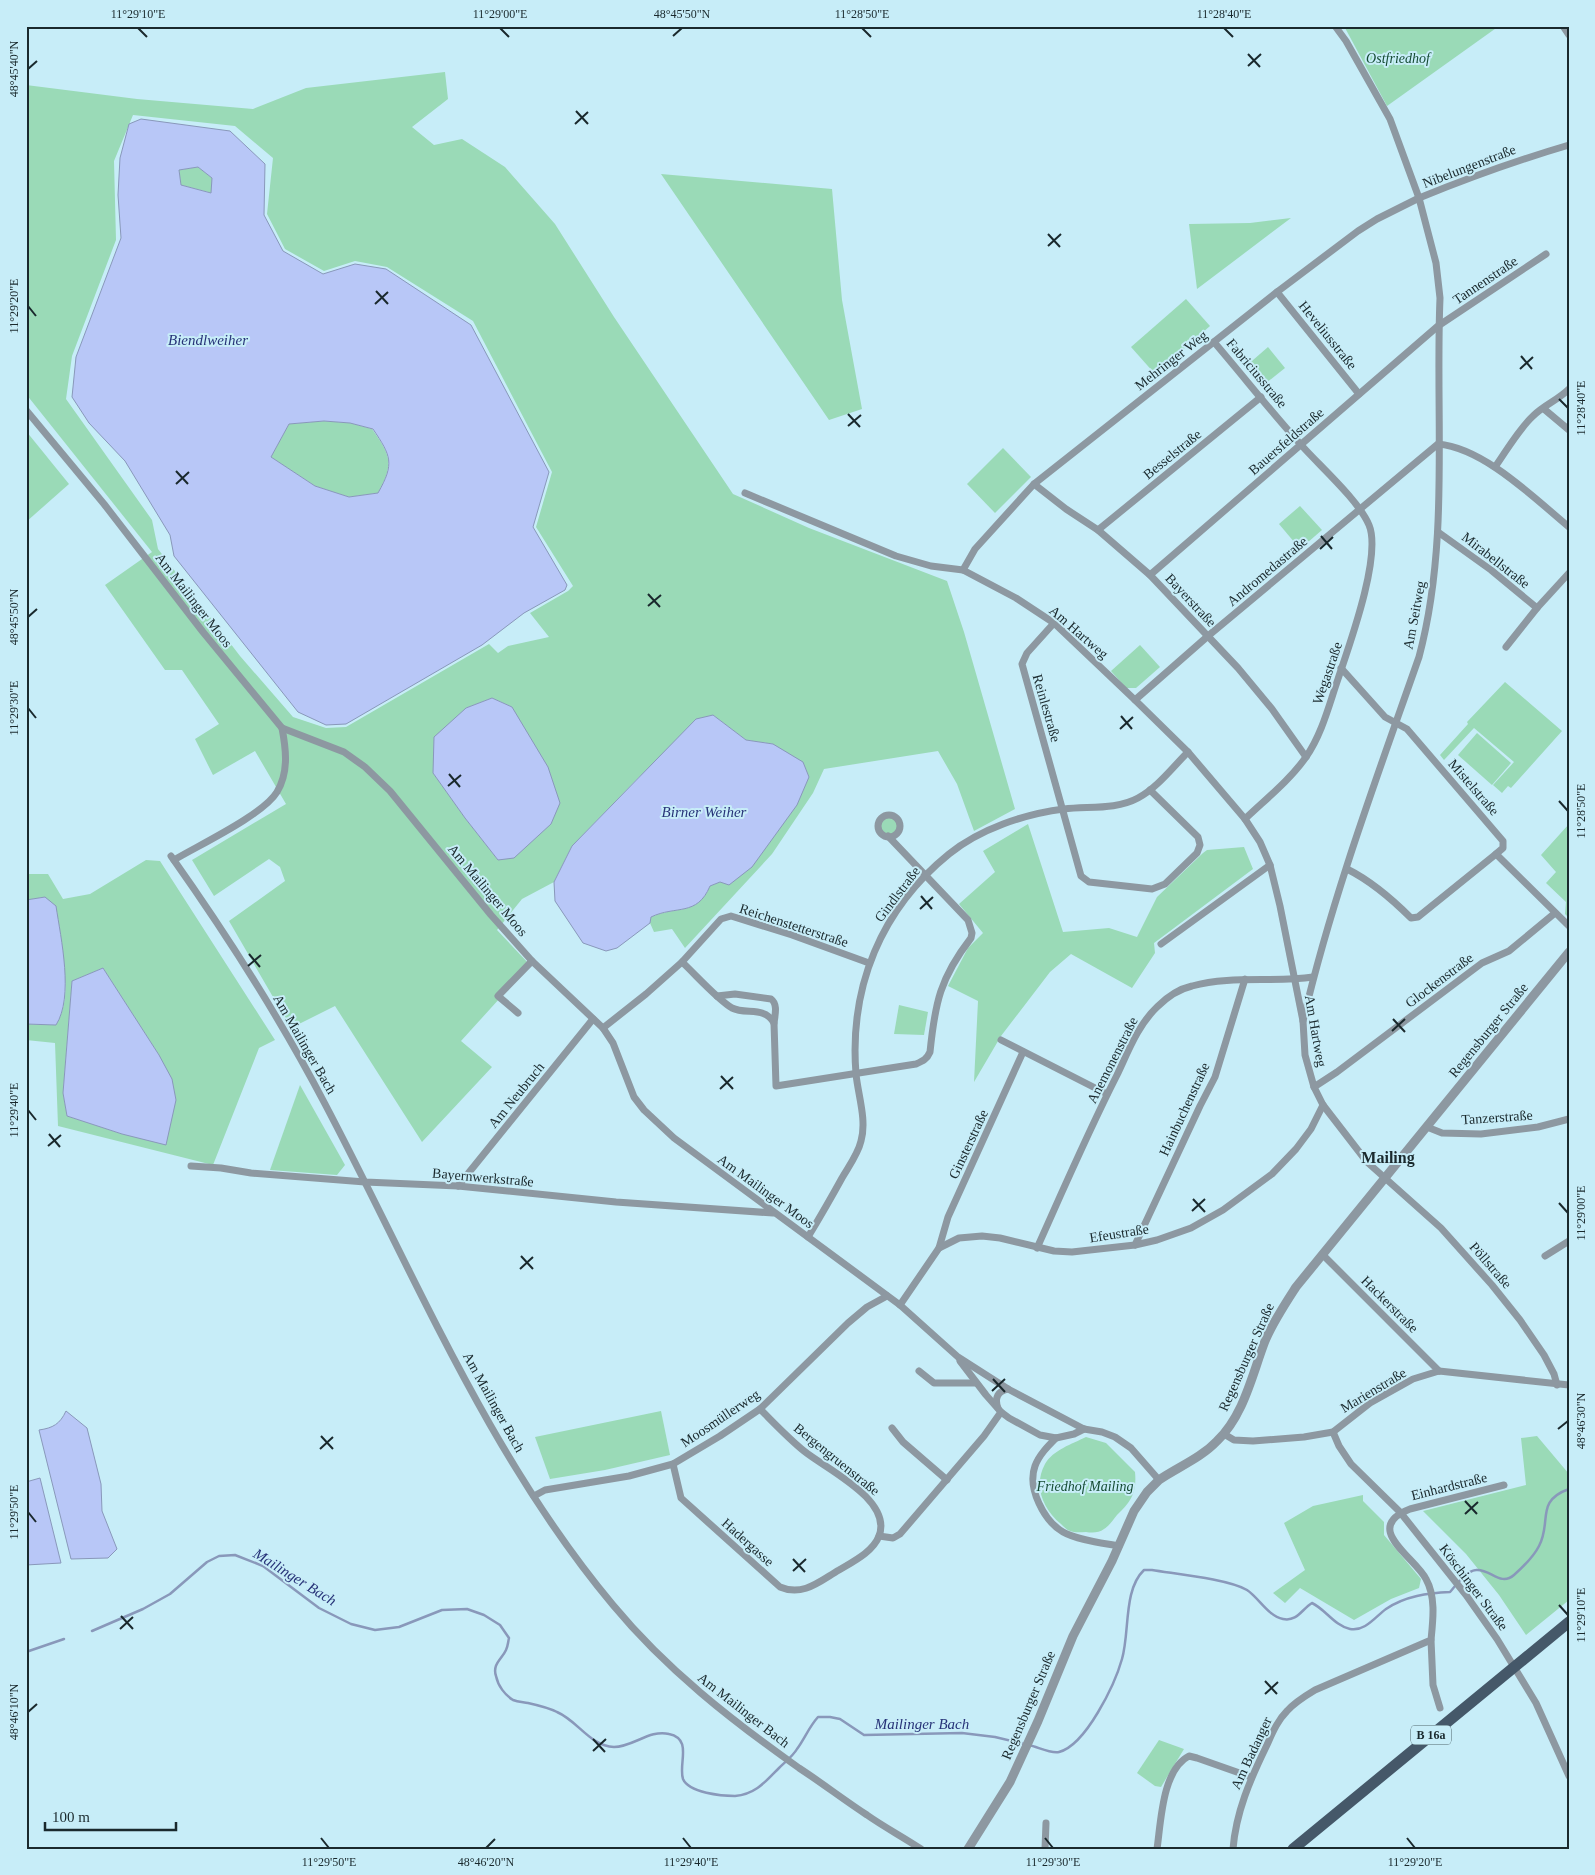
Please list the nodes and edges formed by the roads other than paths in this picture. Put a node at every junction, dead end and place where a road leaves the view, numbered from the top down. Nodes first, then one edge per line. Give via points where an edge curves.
1 (1335, 26) edge
2 (1563, 26) edge
3 (1569, 35) edge
4 (1569, 145) edge
5 (1419, 198) junction
6 (1546, 254) dead end
7 (1277, 292) junction
8 (1438, 326) junction
9 (1214, 342) junction
10 (1569, 389) edge
11 (1359, 394) junction
12 (1261, 396) junction
13 (1544, 409) junction
14 (26, 410) edge
15 (1569, 430) edge
16 (1438, 444) junction
17 (1301, 445) junction
18 (1495, 467) junction
19 (1034, 484) junction
20 (745, 493) dead end
21 (1360, 510) junction
22 (1569, 527) edge
23 (1098, 530) junction
24 (1438, 532) junction
25 (963, 570) junction
26 (1569, 573) edge
27 (1150, 575) junction
28 (1537, 608) junction
29 (1054, 623) junction
30 (1208, 636) junction
31 (1506, 646) dead end
32 (1341, 668) junction
33 (1135, 700) junction
34 (1396, 724) junction
35 (282, 728) junction
36 (1188, 752) junction
37 (1306, 757) junction
38 (1150, 790) junction
39 (1063, 809) junction
40 (1245, 819) junction
41 (888, 836) dead end
42 (1496, 854) junction
43 (1270, 865) junction
44 (1347, 869) junction
45 (925, 876) junction
46 (1555, 913) junction
47 (1569, 926) edge
48 (1161, 944) dead end
49 (1569, 952) edge
50 (532, 961) junction
51 (682, 962) junction
52 (869, 963) junction
53 (1313, 977) junction
54 (1245, 978) junction
55 (1294, 980) junction
56 (718, 996) junction
57 (518, 1013) dead end
58 (592, 1019) junction
59 (1303, 1021) junction
60 (774, 1023) junction
61 (603, 1028) junction
62 (1001, 1040) dead end
63 (1023, 1052) junction
64 (856, 1074) junction
65 (1314, 1087) junction
66 (1107, 1094) junction
67 (1323, 1105) junction
68 (1569, 1119) edge
69 (1427, 1127) junction
70 (191, 1166) dead end
71 (1386, 1177) junction
72 (365, 1182) junction
73 (458, 1186) junction
74 (774, 1213) junction
75 (808, 1237) junction
76 (1569, 1240) edge
77 (1134, 1245) junction
78 (939, 1248) junction
79 (1037, 1248) junction
80 (1323, 1255) junction
81 (1545, 1256) dead end
82 (887, 1296) junction
83 (900, 1305) junction
84 (958, 1357) junction
85 (919, 1370) dead end
86 (1439, 1371) junction
87 (976, 1383) junction
88 (1557, 1385) junction
89 (1569, 1385) edge
90 (1008, 1389) junction
91 (760, 1409) junction
92 (1001, 1412) junction
93 (892, 1428) dead end
94 (1084, 1429) junction
95 (1333, 1432) junction
96 (1224, 1434) junction
97 (1056, 1438) junction
98 (673, 1464) junction
99 (947, 1480) junction
100 (1159, 1480) junction
101 (1504, 1485) dead end
102 (534, 1496) junction
103 (1400, 1512) junction
104 (879, 1536) junction
105 (1119, 1546) junction
106 (1569, 1622) edge
107 (1431, 1640) junction
108 (1440, 1708) dead end
109 (1569, 1776) edge
110 (1251, 1777) junction
111 (1046, 1823) dead end
112 (921, 1849) edge
113 (968, 1849) edge
114 (1045, 1849) edge
115 (1157, 1849) edge
116 (1232, 1849) edge
117 (1293, 1849) edge

1 - 5 street, Nibelungenstraße via 1390,119
2 - 3 street
4 - 5 street, Nibelungenstraße via 1470,177
5 - 7 street, Mehringer Weg via 1377,218
5 - 8 street, Am Seitweg via 1436,263 1440,298
6 - 8 street, Tannenstraße
7 - 9 street, Mehringer Weg
7 - 11 street, Heveliusstraße
8 - 11 street, Bauersfeldstraße
8 - 16 street, Am Seitweg
9 - 12 street, Fabriciusstraße
9 - 19 street, Mehringer Weg
10 - 13 street
11 - 17 street, Bauersfeldstraße
12 - 17 street, Fabriciusstraße
12 - 23 street, Besselstraße
13 - 15 street
13 - 18 street via 1528,421
14 - 35 street, Am Mailinger Moos
16 - 18 street via 1454,446
16 - 21 street, Andromedastraße
16 - 24 street, Am Seitweg
17 - 21 street, Fabriciusstraße
17 - 27 street, Bauersfeldstraße
18 - 22 street
19 - 23 street, Bayerstraße
19 - 25 street, Mehringer Weg via 975,549
20 - 25 street, Am Hartweg via 896,556 931,566
21 - 30 street, Andromedastraße
21 - 32 street, Wegastraße via 1369,526 1369,573
23 - 27 street, Bayerstraße
24 - 28 street, Mirabellstraße
24 - 34 street, Am Seitweg via 1428,623
25 - 29 street, Am Hartweg
26 - 28 street
27 - 30 street, Bayerstraße
28 - 31 street
29 - 33 street, Am Hartweg
29 - 39 street, Reinlestraße via 1026,653 1022,664
30 - 33 street, Andromedastraße
30 - 37 street, Bayerstraße via 1272,709
32 - 34 street, Mistelstraße via 1385,717
32 - 37 street, Wegastraße via 1322,726
33 - 36 street, Am Hartweg
34 - 42 street, Mistelstraße via 1407,729 1503,841 1503,848
34 - 44 street, Am Seitweg
35 - 50 street, Am Mailinger Moos via 344,752 365,767 390,791
35 - 72 street, Am Mailinger Bach via 286,749 285,772 277,792 262,809 172,858 230,942 277,1019
36 - 38 street, Gindlstraße
36 - 40 street, Am Hartweg
37 - 40 street, Wegastraße
38 - 39 street, Gindlstraße via 1119,805
38 - 39 street via 1198,837 1200,845 1198,853 1165,884 1152,889 1089,882 1081,876
39 - 45 street, Gindlstraße via 1030,815 977,836
40 - 43 street, Am Hartweg
41 - 45 street
42 - 44 street via 1418,917 1411,918 1394,900
42 - 46 street
43 - 48 street
43 - 55 street, Am Hartweg
44 - 53 street, Am Seitweg
45 - 52 street, Gindlstraße via 891,919
45 - 64 street via 968,920 972,933 940,988 928,1057 916,1064
46 - 47 street
46 - 65 street, Glockenstraße via 1509,951 1482,963
49 - 69 street, Regensburger Straße
50 - 57 street via 498,996
50 - 58 street, Am Mailinger Moos
51 - 52 street, Reichenstetterstraße via 721,919 731,916
51 - 56 street
51 - 61 street, Reichenstetterstraße
52 - 64 street, Gindlstraße via 860,996 855,1035
53 - 55 street, Anemonenstraße
53 - 59 street, Am Seitweg
54 - 55 street, Anemonenstraße
54 - 66 street, Anemonenstraße via 1192,986 1170,995 1142,1025
54 - 77 street, Hainbuchenstraße via 1215,1077
55 - 59 street, Am Hartweg
56 - 60 street via 733,1008 765,1013
56 - 60 street via 735,994 771,999 776,1006
58 - 61 street, Am Mailinger Moos
58 - 73 street, Am Neubruch
59 - 65 street, Am Hartweg via 1305,1055
60 - 64 street via 776,1086
61 - 74 street, Am Mailinger Moos via 613,1042 634,1097 644,1110 674,1138
62 - 63 street
63 - 66 street
63 - 78 street, Ginsterstraße via 948,1217
64 - 75 street, Gindlstraße via 862,1140
65 - 67 street, Am Hartweg
66 - 79 street, Anemonenstraße
67 - 71 street, Am Hartweg via 1367,1162
67 - 77 street, Efeustraße via 1296,1149 1272,1174 1223,1210 1191,1228
68 - 69 street, Tanzerstraße via 1538,1127 1481,1134 1442,1133
69 - 71 street, Regensburger Straße
70 - 72 street, Bayernwerkstraße
71 - 80 street, Regensburger Straße
71 - 88 street, Pöllstraße via 1441,1228 1492,1285 1544,1355
72 - 73 street, Bayernwerkstraße
72 - 102 street, Am Mailinger Bach via 474,1394
73 - 74 street, Bayernwerkstraße
74 - 75 street, Am Mailinger Moos
75 - 82 street, Am Mailinger Moos
76 - 81 street
77 - 79 street, Efeustraße via 1072,1252
78 - 79 street, Efeustraße via 960,1238 982,1236
78 - 83 street
80 - 86 street, Hackerstraße
80 - 96 street, Regensburger Straße via 1284,1306 1266,1339 1238,1412
82 - 83 street, Am Mailinger Moos
82 - 91 street, Moosmüllerweg via 866,1306
83 - 84 street, Am Mailinger Moos
84 - 87 street, Am Mailinger Moos
84 - 90 street, Am Mailinger Moos
85 - 87 street via 934,1383
86 - 88 street, Marienstraße
86 - 95 street, Marienstraße via 1413,1379 1370,1403
87 - 92 street, Am Mailinger Moos
88 - 89 street, Marienstraße
90 - 92 street via 997,1397
90 - 94 street, Am Mailinger Moos
91 - 98 street, Moosmüllerweg
91 - 104 street, Bergengruenstraße via 804,1451 874,1505 880,1515
92 - 97 street, Am Mailinger Moos via 1040,1435
92 - 99 street
93 - 99 street via 903,1442
94 - 97 street, Am Mailinger Moos
94 - 100 street, Am Mailinger Moos via 1102,1432 1131,1448
95 - 96 street, Marienstraße via 1253,1441 1234,1440
95 - 103 street, Köschinger Straße via 1351,1464
96 - 100 street, Regensburger Straße via 1207,1450
97 - 105 street via 1035,1466 1033,1482 1045,1516 1064,1533
98 - 102 street, Moosmüllerweg via 629,1476 551,1489
98 - 104 street, Hadergasse via 678,1490 687,1505 772,1581 789,1591 806,1589 822,1580 868,1551
99 - 104 street via 900,1534 893,1538
100 - 105 street, Regensburger Straße via 1140,1501
101 - 103 street, Einhardstraße
102 - 112 street, Am Mailinger Bach via 613,1606 698,1691 771,1748
103 - 107 street via 1392,1520 1392,1537 1429,1586 1433,1617
103 - 109 street, Köschinger Straße via 1466,1595 1496,1639 1536,1704
105 - 113 street, Regensburger Straße via 1073,1636 1010,1782
106 - 117 main road, B 16a
107 - 108 street via 1433,1685
107 - 110 street, Am Badanger via 1336,1680 1299,1700 1279,1721
110 - 115 street via 1197,1758 1189,1756 1183,1759 1166,1789
110 - 116 street, Am Badanger via 1237,1815
111 - 114 street

